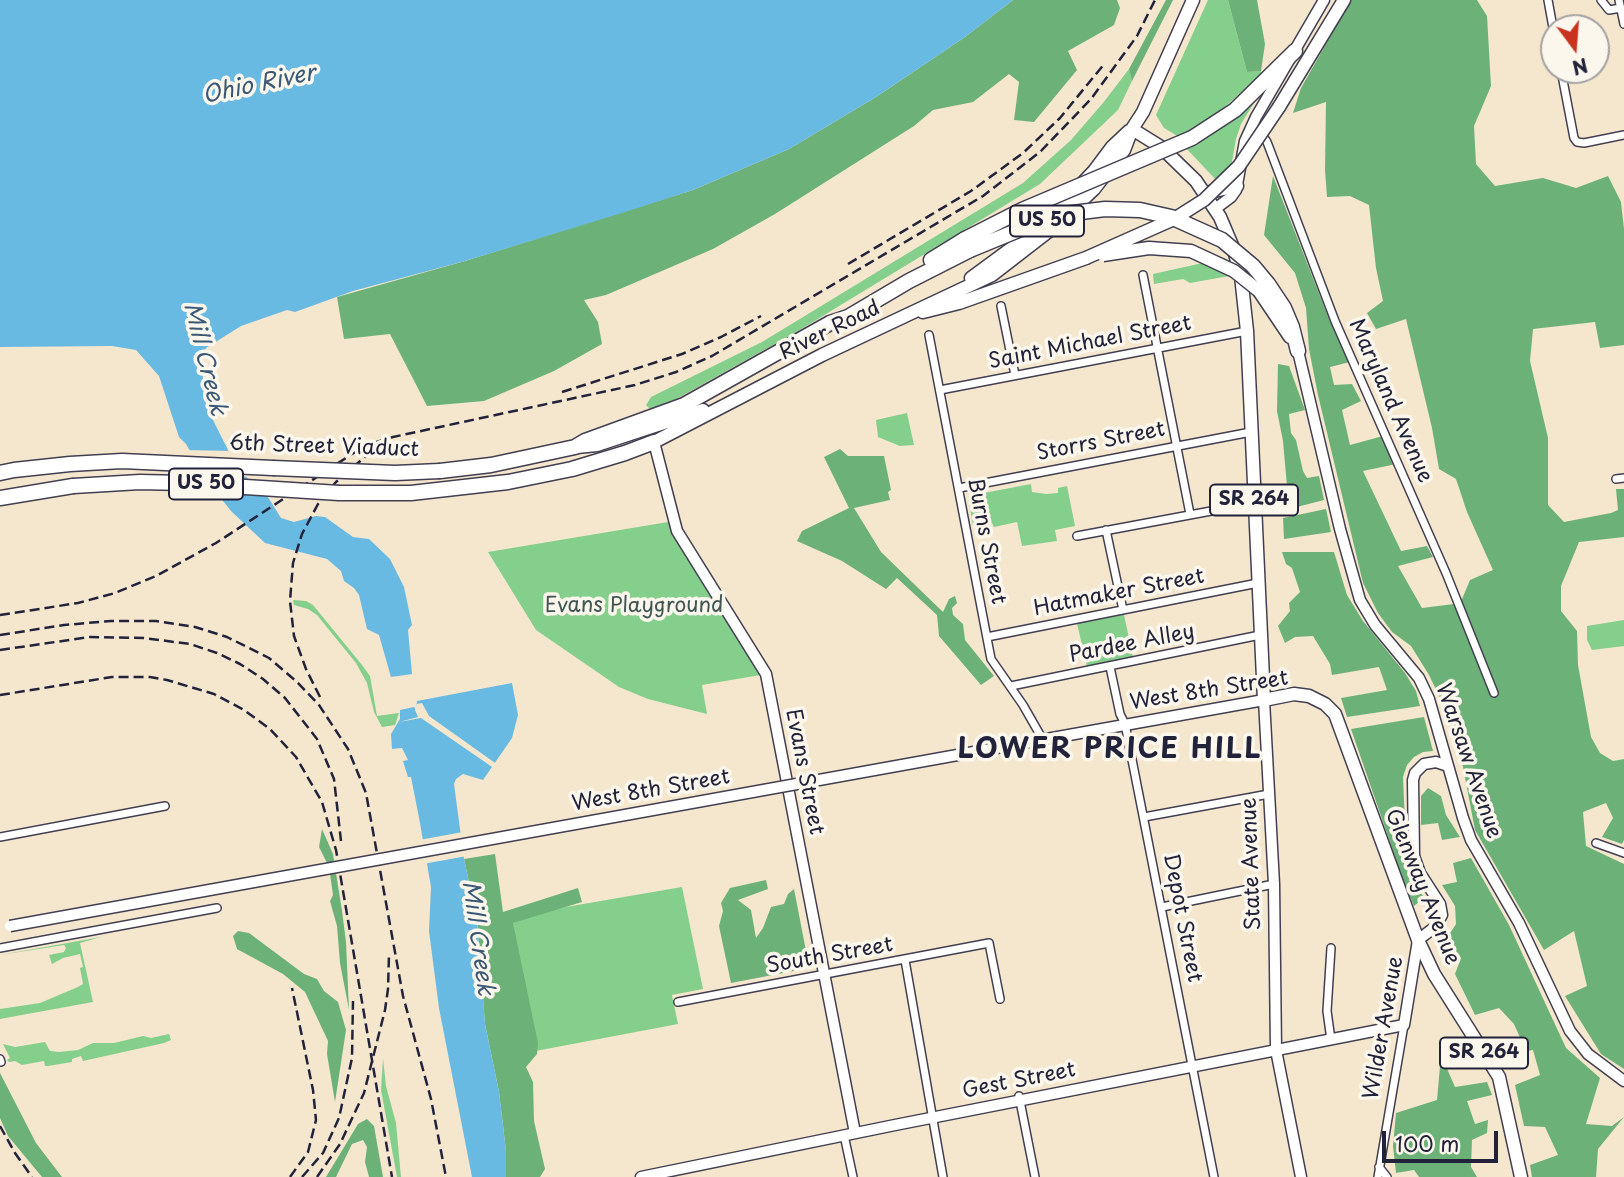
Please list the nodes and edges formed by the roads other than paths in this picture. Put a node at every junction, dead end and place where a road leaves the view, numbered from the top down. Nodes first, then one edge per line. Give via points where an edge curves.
1 (1193, 0) edge
2 (1324, 0) edge
3 (1344, 0) edge
4 (1601, 0) edge
5 (1620, 4) edge
6 (1624, 24) edge
7 (1295, 51) junction
8 (1564, 84) edge
9 (1252, 126) junction
10 (1132, 129) junction
11 (1624, 135) edge
12 (1237, 186) junction
13 (1205, 193) junction
14 (1215, 209) junction
15 (968, 245) junction
16 (1086, 258) junction
17 (1143, 275) dead end
18 (1264, 287) junction
19 (1001, 306) dead end
20 (897, 319) junction
21 (1247, 331) junction
22 (929, 335) dead end
23 (1157, 346) junction
24 (1298, 352) joint
25 (1015, 375) junction
26 (940, 390) junction
27 (730, 402) junction
28 (1251, 432) junction
29 (596, 441) junction
30 (653, 442) junction
31 (1177, 444) junction
32 (5, 469) edge
33 (959, 488) junction
34 (0, 498) edge
35 (1254, 503) junction
36 (1190, 514) junction
37 (1106, 530) junction
38 (1077, 536) dead end
39 (1258, 583) junction
40 (1123, 610) junction
41 (1260, 635) junction
42 (986, 637) junction
43 (1110, 667) junction
44 (1011, 686) junction
45 (1494, 693) dead end
46 (1309, 696) joint
47 (1264, 700) junction
48 (1125, 724) junction
49 (1038, 741) junction
50 (1448, 766) junction
51 (1269, 794) junction
52 (165, 806) dead end
53 (1144, 817) junction
54 (0, 837) edge
55 (1596, 843) dead end
56 (1624, 853) edge
57 (1274, 884) junction
58 (1162, 907) junction
59 (217, 908) dead end
60 (5, 927) edge
61 (1418, 940) junction
62 (0, 948) edge
63 (1331, 948) dead end
64 (905, 960) junction
65 (825, 975) junction
66 (1000, 999) dead end
67 (678, 1002) dead end
68 (1404, 1025) junction
69 (1331, 1040) junction
70 (1276, 1050) junction
71 (1192, 1067) junction
72 (1624, 1081) edge
73 (1020, 1098) junction
74 (931, 1117) junction
75 (850, 1134) junction
76 (1379, 1167) junction
77 (641, 1177) edge
78 (853, 1177) edge
79 (943, 1177) edge
80 (1035, 1177) edge
81 (1214, 1177) edge
82 (1300, 1177) edge
83 (1377, 1177) edge
84 (1387, 1177) edge
85 (1521, 1177) edge

1 - 10 main road, River Road / US 50
2 - 7 main road
3 - 16 main road, bridge via 1239,166 1204,200 1174,219
4 - 5 street via 1609,10
5 - 6 street
7 - 9 main road
7 - 15 highway, bridge via 1235,110 1192,138 1022,210
8 - 11 street via 1577,142
9 - 12 main road
9 - 45 street, Maryland Avenue via 1267,142 1335,321 1447,573
10 - 13 main road, State Avenue / SR 264 via 1178,162
10 - 20 main road, River Road / US 50 via 1112,167 1054,227 992,275
12 - 13 main road
12 - 14 main road
13 - 14 main road, State Avenue / SR 264
14 - 21 main road, State Avenue / SR 264 via 1241,276
15 - 18 highway, bridge via 1065,214 1140,210 1171,217 1222,240 1253,266
15 - 29 highway, 6th Street Viaduct via 848,317 684,405
16 - 18 main road, bridge via 1149,248 1191,251
16 - 20 main road via 958,303
17 - 23 street
18 - 24 highway via 1284,308
19 - 25 street
20 - 27 main road, River Road / US 50
21 - 23 street, Saint Michael Street
21 - 28 main road, State Avenue / SR 264
22 - 26 street, Burns Street
23 - 25 street, Saint Michael Street
23 - 31 street
24 - 50 main road, Warsaw Avenue via 1360,600 1419,678
25 - 26 street, Saint Michael Street
26 - 33 street, Burns Street
27 - 29 main road, River Road / US 50
27 - 30 main road, River Road / US 50
28 - 31 street, Storrs Street
28 - 35 main road, State Avenue / SR 264
29 - 32 highway, 6th Street Viaduct / US 50, bridge via 491,465 440,471 395,473 160,461
30 - 34 highway, 6th Street Viaduct / US 50, bridge via 519,480 411,494 140,482 73,486
30 - 65 main road, Evans Street via 677,531 766,674
31 - 33 street, Storrs Street
31 - 36 street
33 - 42 street, Burns Street
35 - 36 street
35 - 39 main road, State Avenue / SR 264
36 - 37 street
37 - 38 street
37 - 40 street
39 - 40 street, Hatmaker Street
39 - 41 main road, State Avenue / SR 264
40 - 42 street, Hatmaker Street
41 - 43 street, Pardee Alley
41 - 47 main road, State Avenue / SR 264
42 - 44 street, Burns Street via 991,659
43 - 44 street, Pardee Alley
43 - 48 street, Depot Street
44 - 49 street, Burns Street
46 - 47 main road, West 8th Street / SR 264
46 - 61 main road, Glenway Avenue / SR 264 via 1325,704 1341,725
47 - 48 main road, West 8th Street
47 - 51 main road, State Avenue
48 - 49 main road, West 8th Street
48 - 53 street, Depot Street
49 - 60 main road, West 8th Street, bridge
50 - 61 main road, Wilder Avenue via 1423,764 1413,780 1413,856 1442,915
50 - 72 main road, Warsaw Avenue via 1471,840 1519,923 1570,1031 1588,1054
51 - 53 street
51 - 57 main road, State Avenue
52 - 54 street
53 - 58 street, Depot Street
55 - 56 street
57 - 58 street
57 - 70 main road, State Avenue
58 - 71 street, Depot Street
59 - 62 street
61 - 68 main road, Wilder Avenue
61 - 85 main road, Glenway Avenue / SR 264 via 1434,974 1499,1077
63 - 69 street via 1327,1011
64 - 65 street, South Street
64 - 66 street, South Street via 989,943
64 - 74 street
65 - 67 street, South Street
65 - 75 main road, Evans Street
68 - 69 main road, Gest Street
68 - 76 street, Wilder Avenue
69 - 70 main road, Gest Street
70 - 71 main road, Gest Street
70 - 82 main road, State Avenue
71 - 73 main road, Gest Street
71 - 81 street, Depot Street
73 - 74 main road, Gest Street
73 - 80 street
74 - 75 main road, Gest Street
74 - 79 street
75 - 77 main road, Gest Street
75 - 78 street, Evans Street
76 - 83 street, Wilder Avenue
76 - 84 street

